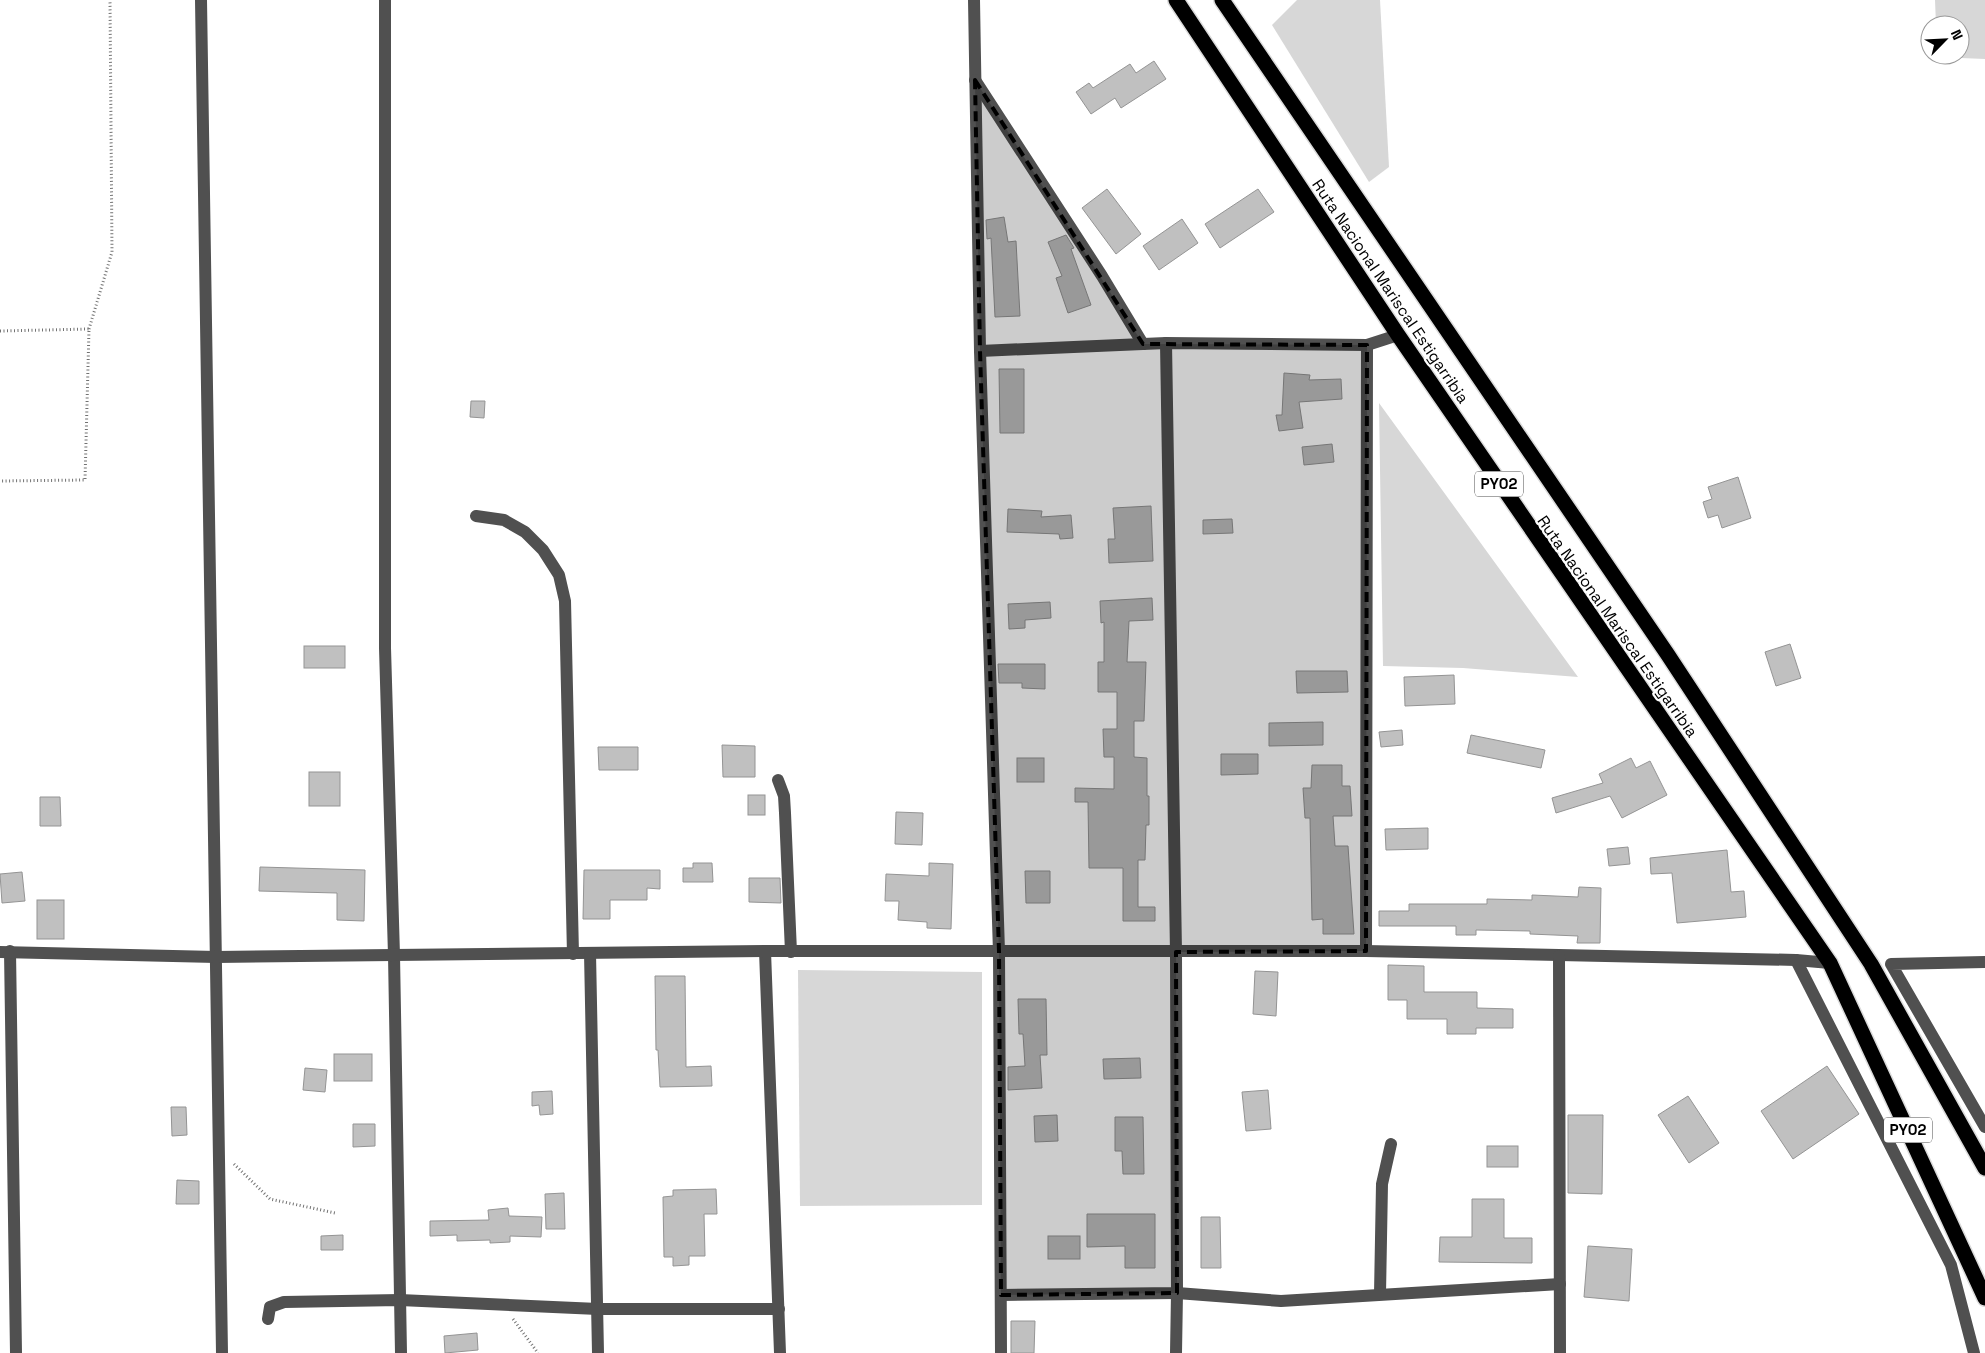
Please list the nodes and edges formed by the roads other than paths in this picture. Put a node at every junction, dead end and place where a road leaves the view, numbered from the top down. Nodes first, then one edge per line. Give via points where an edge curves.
1 (201, 0) edge
2 (385, 0) edge
3 (974, 0) edge
4 (1176, 0) edge
5 (1222, 0) edge
6 (975, 80) junction
7 (1398, 335) junction
8 (1166, 343) junction
9 (1143, 344) junction
10 (1367, 345) junction
11 (980, 350) junction
12 (476, 516) dead end
13 (778, 780) dead end
14 (1366, 951) junction
15 (5, 952) edge
16 (765, 952) junction
17 (791, 952) junction
18 (999, 952) junction
19 (1176, 952) junction
20 (573, 954) junction
21 (590, 954) junction
22 (394, 955) junction
23 (1558, 956) junction
24 (216, 957) junction
25 (1796, 960) junction
26 (1985, 962) edge
27 (1830, 963) junction
28 (1985, 1127) edge
29 (1391, 1144) dead end
30 (1985, 1168) edge
31 (1560, 1284) junction
32 (1177, 1293) junction
33 (1380, 1294) junction
34 (1001, 1296) junction
35 (1985, 1298) edge
36 (400, 1300) junction
37 (598, 1309) junction
38 (779, 1309) junction
39 (268, 1319) dead end
40 (16, 1353) edge
41 (222, 1353) edge
42 (400, 1353) edge
43 (598, 1353) edge
44 (780, 1353) edge
45 (1001, 1353) edge
46 (1176, 1353) edge
47 (1560, 1353) edge
48 (1974, 1353) edge

1 - 24 street
2 - 22 street via 384,648
3 - 6 street
4 - 7 highway, Ruta Nacional Mariscal Estigarribia / PY02
5 - 30 highway, Ruta Nacional Mariscal Estigarribia / PY02 via 1662,647 1871,964
6 - 9 street
6 - 11 street
7 - 10 street
7 - 27 highway, Ruta Nacional Mariscal Estigarribia / PY02
8 - 9 street
8 - 10 street
8 - 19 street
9 - 11 street
10 - 14 street
11 - 18 street
12 - 20 street via 504,520 525,532 543,550 559,575 565,611
13 - 17 street via 784,796
14 - 19 street
14 - 23 street
15 - 24 street
15 - 40 street
16 - 17 street
16 - 21 street
16 - 38 street
17 - 18 street
18 - 19 street
18 - 34 street
19 - 32 street
20 - 21 street
20 - 22 street
21 - 37 street
22 - 24 street
22 - 36 street
23 - 25 street
23 - 31 street
24 - 41 street
25 - 27 street
25 - 48 street via 1951,1265
26 - 28 street via 1891,964
27 - 35 highway, Ruta Nacional Mariscal Estigarribia / PY02
29 - 33 street via 1382,1184
31 - 33 street
31 - 47 street
32 - 33 street via 1281,1300
32 - 34 street
32 - 46 street
34 - 45 street
36 - 37 street
36 - 39 street via 284,1302 270,1307
36 - 42 street
37 - 38 street
37 - 43 street
38 - 44 street

